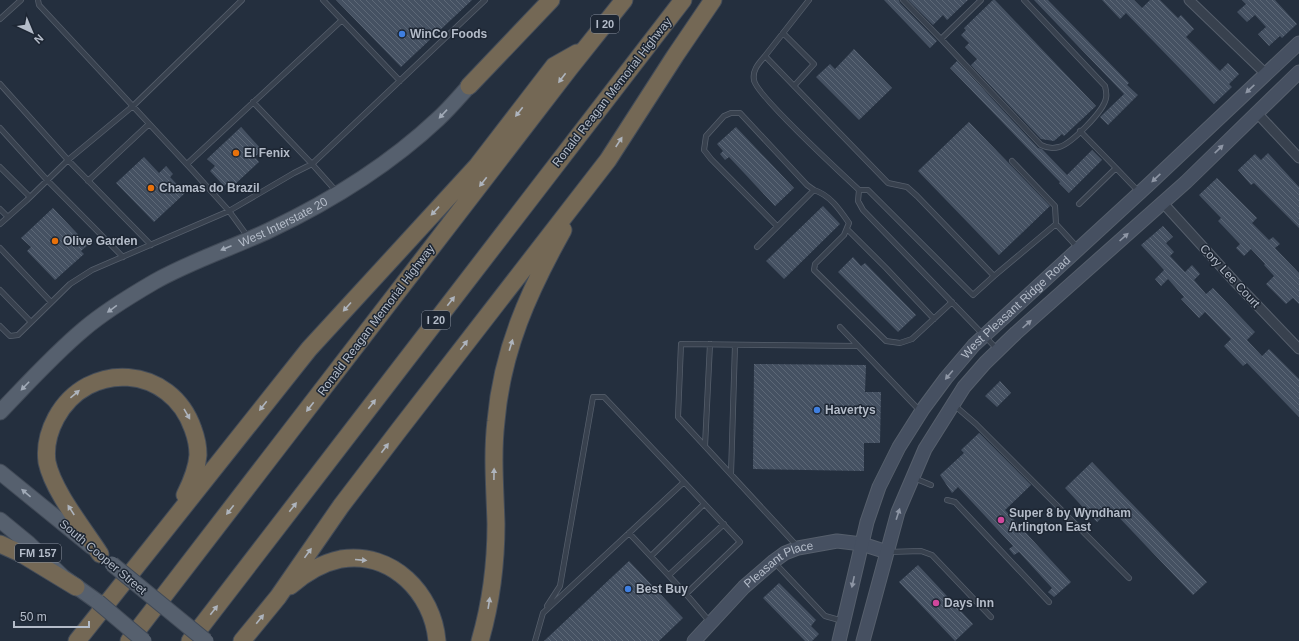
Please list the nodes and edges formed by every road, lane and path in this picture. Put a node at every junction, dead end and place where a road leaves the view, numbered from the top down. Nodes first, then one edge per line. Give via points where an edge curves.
1 (21, 0) edge
2 (38, 0) edge
3 (242, 0) edge
4 (323, 0) edge
5 (486, 0) edge
6 (540, 0) edge
7 (551, 0) edge
8 (624, 0) edge
9 (683, 0) edge
10 (712, 0) edge
11 (809, 0) edge
12 (903, 0) edge
13 (981, 0) edge
14 (1024, 0) edge
15 (1189, 0) edge
16 (0, 19) edge
17 (342, 20) junction
18 (783, 33) junction
19 (941, 39) junction
20 (1299, 43) edge
21 (586, 48) junction
22 (765, 56) junction
23 (1299, 72) edge
24 (1266, 74) junction
25 (400, 81) junction
26 (0, 84) edge
27 (469, 86) junction
28 (794, 86) junction
29 (253, 102) junction
30 (133, 106) junction
31 (1257, 113) junction
32 (150, 124) junction
33 (0, 128) edge
34 (1080, 131) junction
35 (1299, 158) edge
36 (68, 160) junction
37 (608, 160) junction
38 (1012, 161) dead end
39 (187, 164) junction
40 (312, 164) junction
41 (0, 167) edge
42 (1116, 168) junction
43 (47, 180) junction
44 (88, 181) junction
45 (814, 190) junction
46 (859, 190) junction
47 (1140, 193) junction
48 (339, 194) junction
49 (30, 197) junction
50 (1163, 203) junction
51 (1079, 204) dead end
52 (0, 209) edge
53 (229, 211) junction
54 (8, 218) junction
55 (0, 224) edge
56 (1056, 224) junction
57 (777, 226) junction
58 (847, 229) junction
59 (249, 239) junction
60 (151, 245) junction
61 (757, 247) dead end
62 (0, 248) edge
63 (1079, 249) junction
64 (123, 257) junction
65 (994, 276) junction
66 (0, 290) edge
67 (51, 302) junction
68 (952, 302) junction
69 (934, 319) junction
70 (31, 322) junction
71 (0, 326) edge
72 (840, 327) dead end
73 (984, 336) junction
74 (710, 344) junction
75 (735, 345) junction
76 (858, 346) junction
77 (1299, 349) edge
78 (998, 350) junction
79 (6, 403) edge
80 (952, 404) junction
81 (0, 412) edge
82 (921, 412) junction
83 (705, 446) junction
84 (0, 472) edge
85 (731, 474) junction
86 (913, 477) junction
87 (684, 482) junction
88 (931, 485) dead end
89 (947, 500) dead end
90 (704, 504) junction
91 (0, 520) edge
92 (724, 524) junction
93 (629, 533) junction
94 (155, 543) junction
95 (0, 544) edge
96 (862, 544) junction
97 (798, 548) junction
98 (886, 552) junction
99 (651, 556) junction
100 (106, 559) junction
101 (774, 561) junction
102 (669, 575) junction
103 (1129, 578) dead end
104 (76, 587) junction
105 (686, 594) junction
106 (278, 596) junction
107 (1049, 602) dead end
108 (543, 613) junction
109 (991, 617) dead end
110 (844, 621) junction
111 (710, 623) junction
112 (699, 637) edge
113 (77, 641) edge
114 (129, 641) edge
115 (144, 641) edge
116 (190, 641) edge
117 (206, 641) edge
118 (242, 641) edge
119 (436, 641) edge
120 (480, 641) edge
121 (535, 641) edge
122 (839, 641) edge
123 (863, 641) edge

1 - 16 lane
2 - 30 lane via 39,5
3 - 30 lane
4 - 17 lane
5 - 25 lane
6 - 27 street, West Interstate 20
7 - 27 highway
8 - 21 highway, Ronald Reagan Memorial Highway / I 20
116 -> 9 highway, Ronald Reagan Memorial Highway / I 20
37 -> 10 highway
11 - 18 lane
12 - 19 lane
13 - 19 lane
14 - 34 lane via 1105,86 1106,99 1100,110
15 - 24 street
17 - 25 lane
17 - 29 lane
18 - 22 lane
18 - 28 lane via 814,64
19 - 34 lane via 1041,145 1051,149 1060,147
20 - 24 street, West Pleasant Ridge Road
21 -> 94 highway via 554,66 477,166 309,349
21 -> 114 highway, Ronald Reagan Memorial Highway / I 20
22 - 28 lane
22 - 46 lane via 753,71 754,82 769,102
23 - 31 street, West Pleasant Ridge Road
24 -> 47 street, West Pleasant Ridge Road
25 - 40 lane
26 - 36 lane
27 -> 48 main road, West Interstate 20 via 439,119 403,149
28 - 65 lane via 888,183 907,187
29 - 39 lane
29 - 40 lane
30 - 32 lane
30 - 36 lane
31 - 35 street
50 -> 31 street, West Pleasant Ridge Road
32 - 39 lane
32 - 44 lane
33 - 43 lane
34 - 42 lane
36 - 43 lane
36 - 44 lane
106 -> 37 highway via 373,464
120 -> 37 highway via 488,614 494,576 494,445 507,359 525,304 541,269
38 - 56 lane via 1055,206
39 - 53 lane
40 - 48 lane
40 - 53 lane
41 - 49 lane
42 - 47 lane
42 - 51 lane
43 - 49 lane
43 - 64 lane
44 - 60 lane
45 - 57 lane
45 - 57 lane via 740,113 724,116 706,136 704,150
45 - 58 lane via 839,208 849,223
46 - 65 lane via 868,190 973,296
46 - 68 lane via 858,201 863,210
47 - 63 street, West Pleasant Ridge Road
48 - 59 main road, West Interstate 20
49 - 54 lane
50 - 77 street, Cory Lee Court
78 -> 50 street, West Pleasant Ridge Road
52 - 54 lane
53 - 59 lane
53 - 60 lane
54 - 55 lane
56 - 63 lane
56 - 65 lane
57 - 61 lane
58 - 69 lane
58 - 69 lane via 815,264 814,270 886,341 900,343 912,339
59 -> 79 main road, West Interstate 20 via 202,258 117,305 84,328
60 - 64 lane
62 - 67 lane
63 - 73 street, West Pleasant Ridge Road
64 - 67 lane via 86,274 70,284
66 - 70 lane
67 - 70 lane
68 - 69 lane
68 - 73 lane
70 - 71 lane via 18,335 10,336
72 - 76 lane
73 - 78 lane
73 -> 82 street, West Pleasant Ridge Road via 946,378
74 - 75 lane
74 - 83 lane
74 - 83 lane via 681,344 678,417
75 - 76 lane
75 - 85 lane
76 - 82 lane
78 - 80 street, West Pleasant Ridge Road via 980,368
79 - 81 main road, West Interstate 20
80 - 86 street, West Pleasant Ridge Road via 925,449
80 - 103 lane via 976,424
82 - 96 street, West Pleasant Ridge Road via 899,447 879,487
83 - 85 lane
100 -> 84 main road, South Cooper Street / FM 157
85 - 97 lane
86 - 88 lane
98 -> 86 street, West Pleasant Ridge Road via 898,512
87 - 90 lane
87 - 93 lane
87 - 108 lane via 604,397 593,397 560,586
89 - 107 lane via 955,502
90 - 92 lane
90 - 99 lane
91 - 104 main road, FM 157
92 - 102 lane
92 - 105 lane via 740,542
93 - 99 lane
93 - 108 lane
100 -> 94 highway via 69,509 47,462 47,447 52,426 61,408 88,385 112,377 127,376 154,384 169,392 180,403 196,437 198,455 194,476
94 - 113 highway
95 - 104 highway via 20,553
96 - 97 street, Pleasant Place via 837,541
96 - 98 street, Pleasant Place
96 -> 110 street, West Pleasant Ridge Road
97 - 101 street, Pleasant Place
98 - 109 lane via 921,551 932,555
98 - 123 street, West Pleasant Ridge Road
99 - 102 lane
100 - 117 main road, South Cooper Street / FM 157, bridge
101 - 110 lane via 825,616
101 - 111 street, Pleasant Place via 744,587
102 - 105 lane
104 - 115 main road, FM 157, bridge
105 - 111 lane
118 -> 106 highway
106 -> 119 highway via 300,577 321,565 342,559 362,559 379,563 398,572 414,585 432,616
108 - 121 lane
110 - 122 street, West Pleasant Ridge Road
111 - 112 street, Pleasant Place

